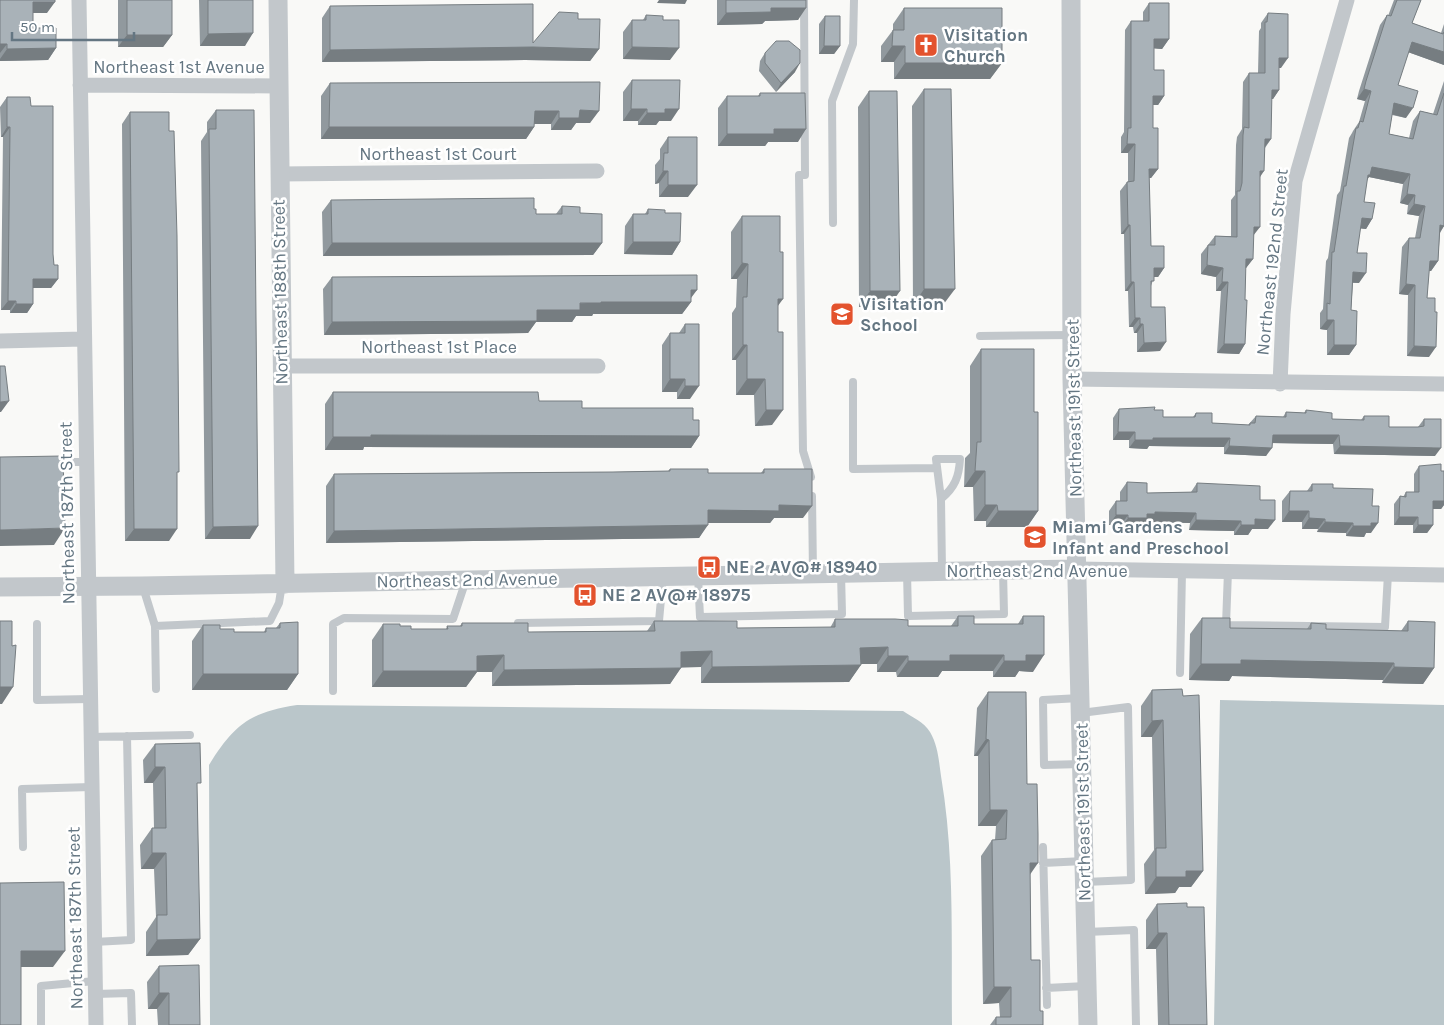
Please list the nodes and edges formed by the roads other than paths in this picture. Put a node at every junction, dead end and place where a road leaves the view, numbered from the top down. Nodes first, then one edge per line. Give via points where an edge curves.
1 (79, 0) edge
2 (278, 0) edge
3 (804, 0) edge
4 (854, 0) edge
5 (1071, 0) edge
6 (1347, 0) edge
7 (80, 85) junction
8 (279, 86) junction
9 (597, 171) dead end
10 (279, 174) junction
11 (833, 223) dead end
12 (1072, 335) junction
13 (980, 336) dead end
14 (84, 339) junction
15 (0, 341) edge
16 (281, 366) junction
17 (598, 366) dead end
18 (1072, 379) junction
19 (853, 382) dead end
20 (1280, 384) junction
21 (1444, 384) edge
22 (48, 462) edge
23 (85, 462) junction
24 (937, 468) junction
25 (941, 499) junction
26 (1077, 569) junction
27 (1003, 570) junction
28 (942, 571) junction
29 (1182, 571) junction
30 (1228, 571) junction
31 (907, 572) junction
32 (841, 573) junction
33 (813, 574) junction
34 (1388, 574) junction
35 (1444, 575) edge
36 (698, 576) junction
37 (663, 577) junction
38 (466, 580) junction
39 (283, 584) junction
40 (142, 586) junction
41 (0, 587) edge
42 (87, 587) junction
43 (505, 623) edge
44 (37, 624) dead end
45 (155, 626) junction
46 (1180, 672) dead end
47 (156, 689) dead end
48 (333, 691) dead end
49 (90, 700) junction
50 (1080, 705) junction
51 (190, 735) dead end
52 (127, 736) junction
53 (90, 737) junction
54 (1082, 764) junction
55 (91, 787) junction
56 (23, 847) dead end
57 (1043, 847) dead end
58 (1084, 861) junction
59 (1043, 864) junction
60 (1085, 882) junction
61 (1086, 932) junction
62 (94, 942) junction
63 (1087, 986) junction
64 (95, 987) junction
65 (1046, 988) junction
66 (1046, 1005) dead end
67 (41, 1025) edge
68 (96, 1025) edge
69 (132, 1025) edge
70 (1088, 1025) edge
71 (1136, 1025) edge

1 - 7 street, Northeast 187th Street
2 - 8 street, Northeast 188th Street
3 - 33 lane via 805,175 799,175 803,451 811,476
4 - 11 lane via 853,44 832,101
5 - 12 street, Northeast 191st Street
6 - 20 street, Northeast 192nd Street via 1295,181 1282,314
7 - 8 street, Northeast 1st Avenue
7 - 14 street, Northeast 187th Street
8 - 10 street, Northeast 188th Street
9 - 10 street, Northeast 1st Court
10 - 16 street, Northeast 188th Street
12 - 13 lane
12 - 18 street, Northeast 191st Street
14 - 15 street
14 - 23 street, Northeast 187th Street
16 - 17 street, Northeast 1st Place
16 - 39 street, Northeast 188th Street
18 - 20 street
18 - 26 street, Northeast 191st Street
19 - 24 lane via 853,469
20 - 21 street
22 - 23 lane
23 - 42 street, Northeast 187th Street
24 - 25 lane
24 - 25 lane via 936,459 960,459 960,475 952,490
25 - 28 lane
26 - 27 street, Northeast 2nd Avenue
26 - 29 street, Northeast 2nd Avenue
26 - 50 street, Northeast 191st Street
27 - 28 street, Northeast 2nd Avenue
27 - 31 lane via 1004,614 908,616
28 - 31 street, Northeast 2nd Avenue
29 - 30 street, Northeast 2nd Avenue
29 - 46 lane
30 - 34 street, Northeast 2nd Avenue
30 - 34 lane via 1226,625 1385,627
31 - 32 street, Northeast 2nd Avenue
32 - 33 street, Northeast 2nd Avenue
32 - 36 lane via 842,614 700,617
33 - 36 street, Northeast 2nd Avenue
34 - 35 street, Northeast 2nd Avenue
36 - 37 street, Northeast 2nd Avenue
37 - 38 street, Northeast 2nd Avenue
37 - 43 lane via 659,622
38 - 39 street, Northeast 2nd Avenue
38 - 48 lane via 453,619 344,618 333,624
39 - 40 street, Northeast 2nd Avenue
39 - 45 lane via 279,603 270,621
40 - 42 street, Northeast 2nd Avenue
40 - 45 lane
41 - 42 street, Northeast 2nd Avenue
42 - 49 street, Northeast 187th Street
44 - 49 lane via 37,700
45 - 47 lane
49 - 53 street, Northeast 187th Street
50 - 54 street, Northeast 191st Street
50 - 54 lane via 1043,700 1044,765
50 - 60 lane via 1128,706 1132,880
51 - 52 lane
52 - 53 lane
52 - 62 lane via 130,940
53 - 55 street, Northeast 187th Street
54 - 58 street, Northeast 191st Street
55 - 56 lane via 22,789
55 - 62 street, Northeast 187th Street
57 - 59 lane
58 - 59 lane
58 - 60 street, Northeast 191st Street
59 - 65 lane
60 - 61 street, Northeast 191st Street
61 - 63 street, Northeast 191st Street
61 - 71 lane via 1134,930
62 - 64 street, Northeast 187th Street
63 - 65 lane
63 - 70 street, Northeast 191st Street
64 - 67 lane via 41,986
64 - 68 street, Northeast 187th Street
64 - 69 lane via 132,993
65 - 66 lane

